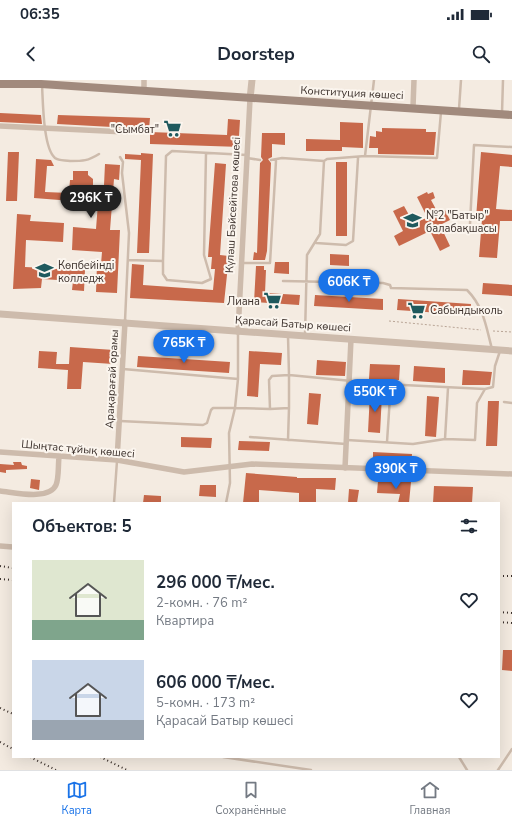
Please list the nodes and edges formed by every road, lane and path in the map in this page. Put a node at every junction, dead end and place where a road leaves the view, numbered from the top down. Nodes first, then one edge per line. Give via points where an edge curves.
1 (144, 80) edge
2 (252, 80) edge
3 (374, 80) edge
4 (414, 80) edge
5 (461, 80) edge
6 (503, 80) edge
7 (41, 82) edge
8 (0, 84) edge
9 (144, 91) junction
10 (250, 99) junction
11 (371, 105) junction
12 (413, 107) junction
13 (441, 109) junction
14 (458, 110) junction
15 (502, 114) junction
16 (512, 115) edge
17 (0, 126) edge
18 (46, 128) junction
19 (126, 132) dead end
20 (512, 147) edge
21 (206, 153) junction
22 (99, 154) dead end
23 (120, 156) dead end
24 (248, 156) junction
25 (365, 156) junction
26 (358, 158) junction
27 (260, 160) dead end
28 (271, 160) dead end
29 (276, 161) junction
30 (324, 161) junction
31 (470, 224) dead end
32 (316, 243) junction
33 (128, 260) junction
34 (163, 261) junction
35 (241, 263) junction
36 (283, 281) dead end
37 (307, 283) junction
38 (0, 314) edge
39 (389, 321) dead end
40 (125, 322) junction
41 (487, 330) junction
42 (238, 332) junction
43 (512, 332) edge
44 (288, 335) junction
45 (305, 336) junction
46 (351, 340) junction
47 (497, 350) junction
48 (512, 351) edge
49 (122, 369) junction
50 (289, 375) junction
51 (238, 379) junction
52 (349, 381) junction
53 (383, 384) junction
54 (448, 388) junction
55 (485, 389) junction
56 (504, 402) dead end
57 (512, 403) edge
58 (235, 408) junction
59 (288, 408) junction
60 (270, 409) junction
61 (119, 421) junction
62 (250, 437) dead end
63 (445, 439) junction
64 (288, 440) junction
65 (346, 442) junction
66 (387, 442) junction
67 (0, 452) edge
68 (59, 457) junction
69 (117, 460) junction
70 (228, 466) junction
71 (345, 468) junction
72 (512, 474) edge
73 (0, 491) edge
74 (114, 502) edge
75 (226, 502) edge
76 (0, 546) edge
77 (12, 547) edge
78 (512, 749) edge
79 (230, 758) edge
80 (460, 758) edge
81 (311, 770) edge
82 (467, 770) edge
83 (498, 770) edge

1 - 9 street
2 - 10 street, Күләш Бәйсейітова көшесі
3 - 11 lane
4 - 12 street
5 - 14 lane
6 - 15 lane
7 - 8 main road, Конституция көшесі
7 - 9 main road, Конституция көшесі
7 - 18 lane
9 - 10 main road, Конституция көшесі
10 - 11 main road, Конституция көшесі
10 - 24 street, Күләш Бәйсейітова көшесі
11 - 12 main road, Конституция көшесі
11 - 25 lane
12 - 13 main road, Конституция көшесі
13 - 14 main road, Конституция көшесі
13 - 25 lane via 437,158
14 - 15 main road, Конституция көшесі
15 - 16 main road, Конституция көшесі
17 - 18 street
18 - 19 street
18 - 22 lane via 51,151 59,160 85,162
20 - 31 lane via 474,145
21 - 24 lane
21 - 34 lane via 172,151 166,156
21 - 34 lane via 204,255 211,279 202,284 167,280 163,274
23 - 33 lane via 123,162
24 - 27 lane
24 - 35 street, Күләш Бәйсейітова көшесі
25 - 26 lane
26 - 30 lane
26 - 32 lane via 353,241 346,244
28 - 29 lane
29 - 30 lane via 282,158
29 - 35 lane via 270,263
30 - 32 lane via 320,234
32 - 37 lane via 307,255
33 - 34 lane
33 - 40 lane
35 - 42 street, Күләш Бәйсейітова көшесі
36 - 37 lane
37 - 41 lane via 383,283 390,285 391,288 467,290 476,300
37 - 45 lane
38 - 40 street, Қарасай Батыр көшесі
39 - 41 path
40 - 42 street, Қарасай Батыр көшесі
40 - 49 street, Арақарағай орамы
41 - 43 path
41 - 47 lane
42 - 44 street, Қарасай Батыр көшесі
42 - 51 lane
44 - 45 street, Қарасай Батыр көшесі
44 - 50 lane
45 - 46 street, Қарасай Батыр көшесі
46 - 47 street, Қарасай Батыр көшесі
46 - 52 street
47 - 48 street, Қарасай Батыр көшесі
47 - 55 lane via 493,387
49 - 51 lane
49 - 61 street, Арақарағай орамы
50 - 52 lane
50 - 59 lane
50 - 60 lane via 272,376 269,380
51 - 58 lane
52 - 53 lane
52 - 65 street
53 - 54 lane
53 - 66 lane via 390,397
54 - 55 lane
54 - 63 lane
55 - 63 lane via 477,403 475,440
56 - 57 lane
58 - 60 lane
58 - 61 lane via 213,408 207,423 198,425
58 - 70 lane via 229,433
59 - 60 lane
59 - 64 lane
61 - 69 street, Арақарағай орамы
62 - 64 lane
63 - 66 lane via 413,444
64 - 65 lane
65 - 66 lane
65 - 71 street
67 - 68 street, Шыңтас тұйық көшесі
68 - 69 street, Шыңтас тұйық көшесі
68 - 73 street via 57,483 50,492 36,494
69 - 70 street, Шыңтас тұйық көшесі via 184,472
69 - 74 lane
70 - 71 street, Шыңтас тұйық көшесі via 252,464
70 - 75 lane via 230,483
71 - 72 street, Шыңтас тұйық көшесі
76 - 77 street
78 - 83 lane
79 - 81 lane
80 - 82 lane

